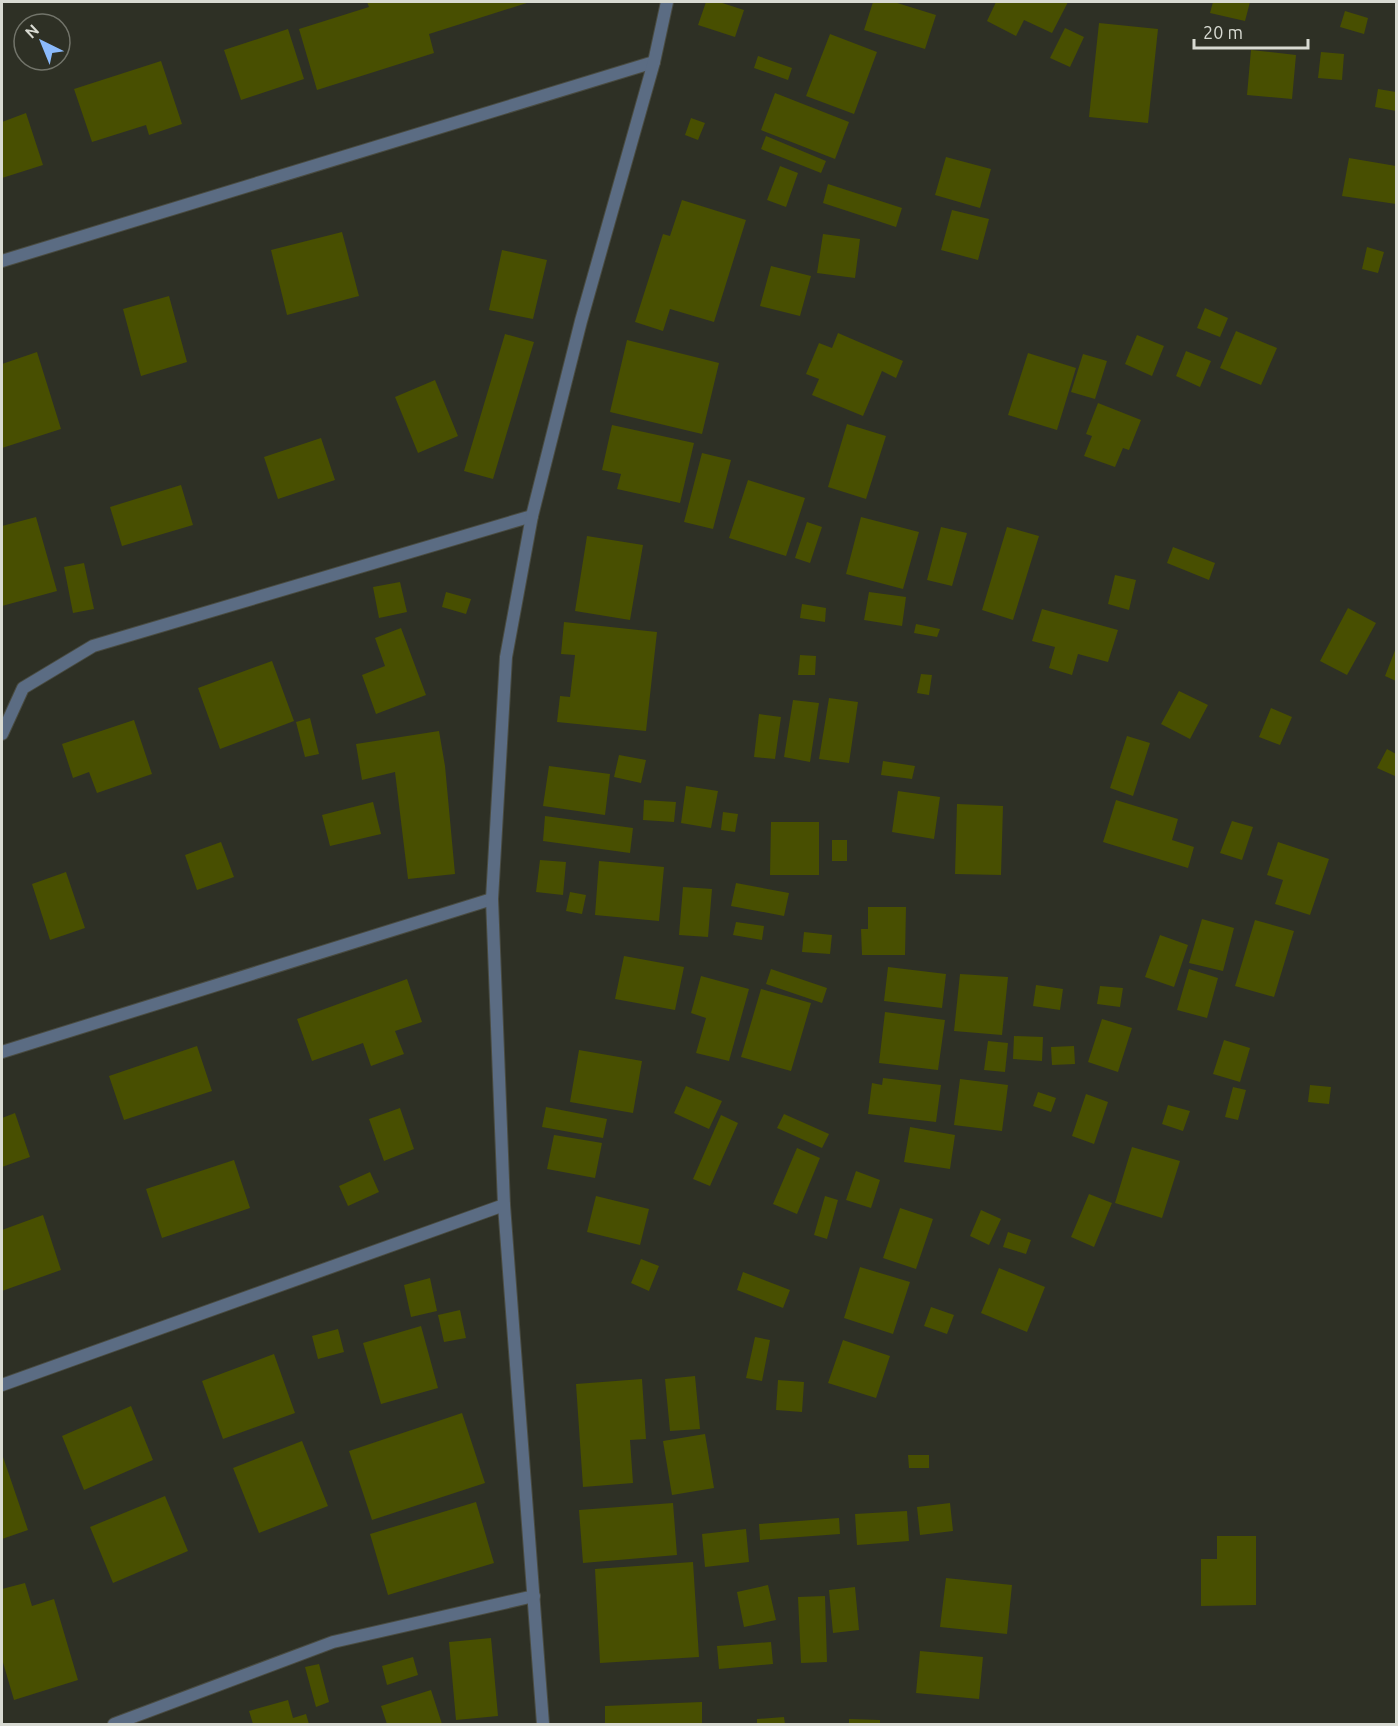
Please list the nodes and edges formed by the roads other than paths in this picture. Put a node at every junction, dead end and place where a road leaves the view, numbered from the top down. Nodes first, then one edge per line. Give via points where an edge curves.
1 (667, 2) edge
2 (654, 62) junction
3 (2, 261) edge
4 (532, 516) junction
5 (2, 734) edge
6 (492, 898) junction
7 (2, 1052) edge
8 (504, 1205) junction
9 (2, 1385) edge
10 (534, 1596) junction
11 (114, 1725) edge
12 (543, 1725) edge

1 - 2 street
2 - 3 street
2 - 4 street via 581,321
4 - 5 street via 93,646 23,688
4 - 6 street via 507,657
6 - 7 street
6 - 8 street
8 - 9 street
8 - 10 street
10 - 11 street via 333,1642
10 - 12 street

